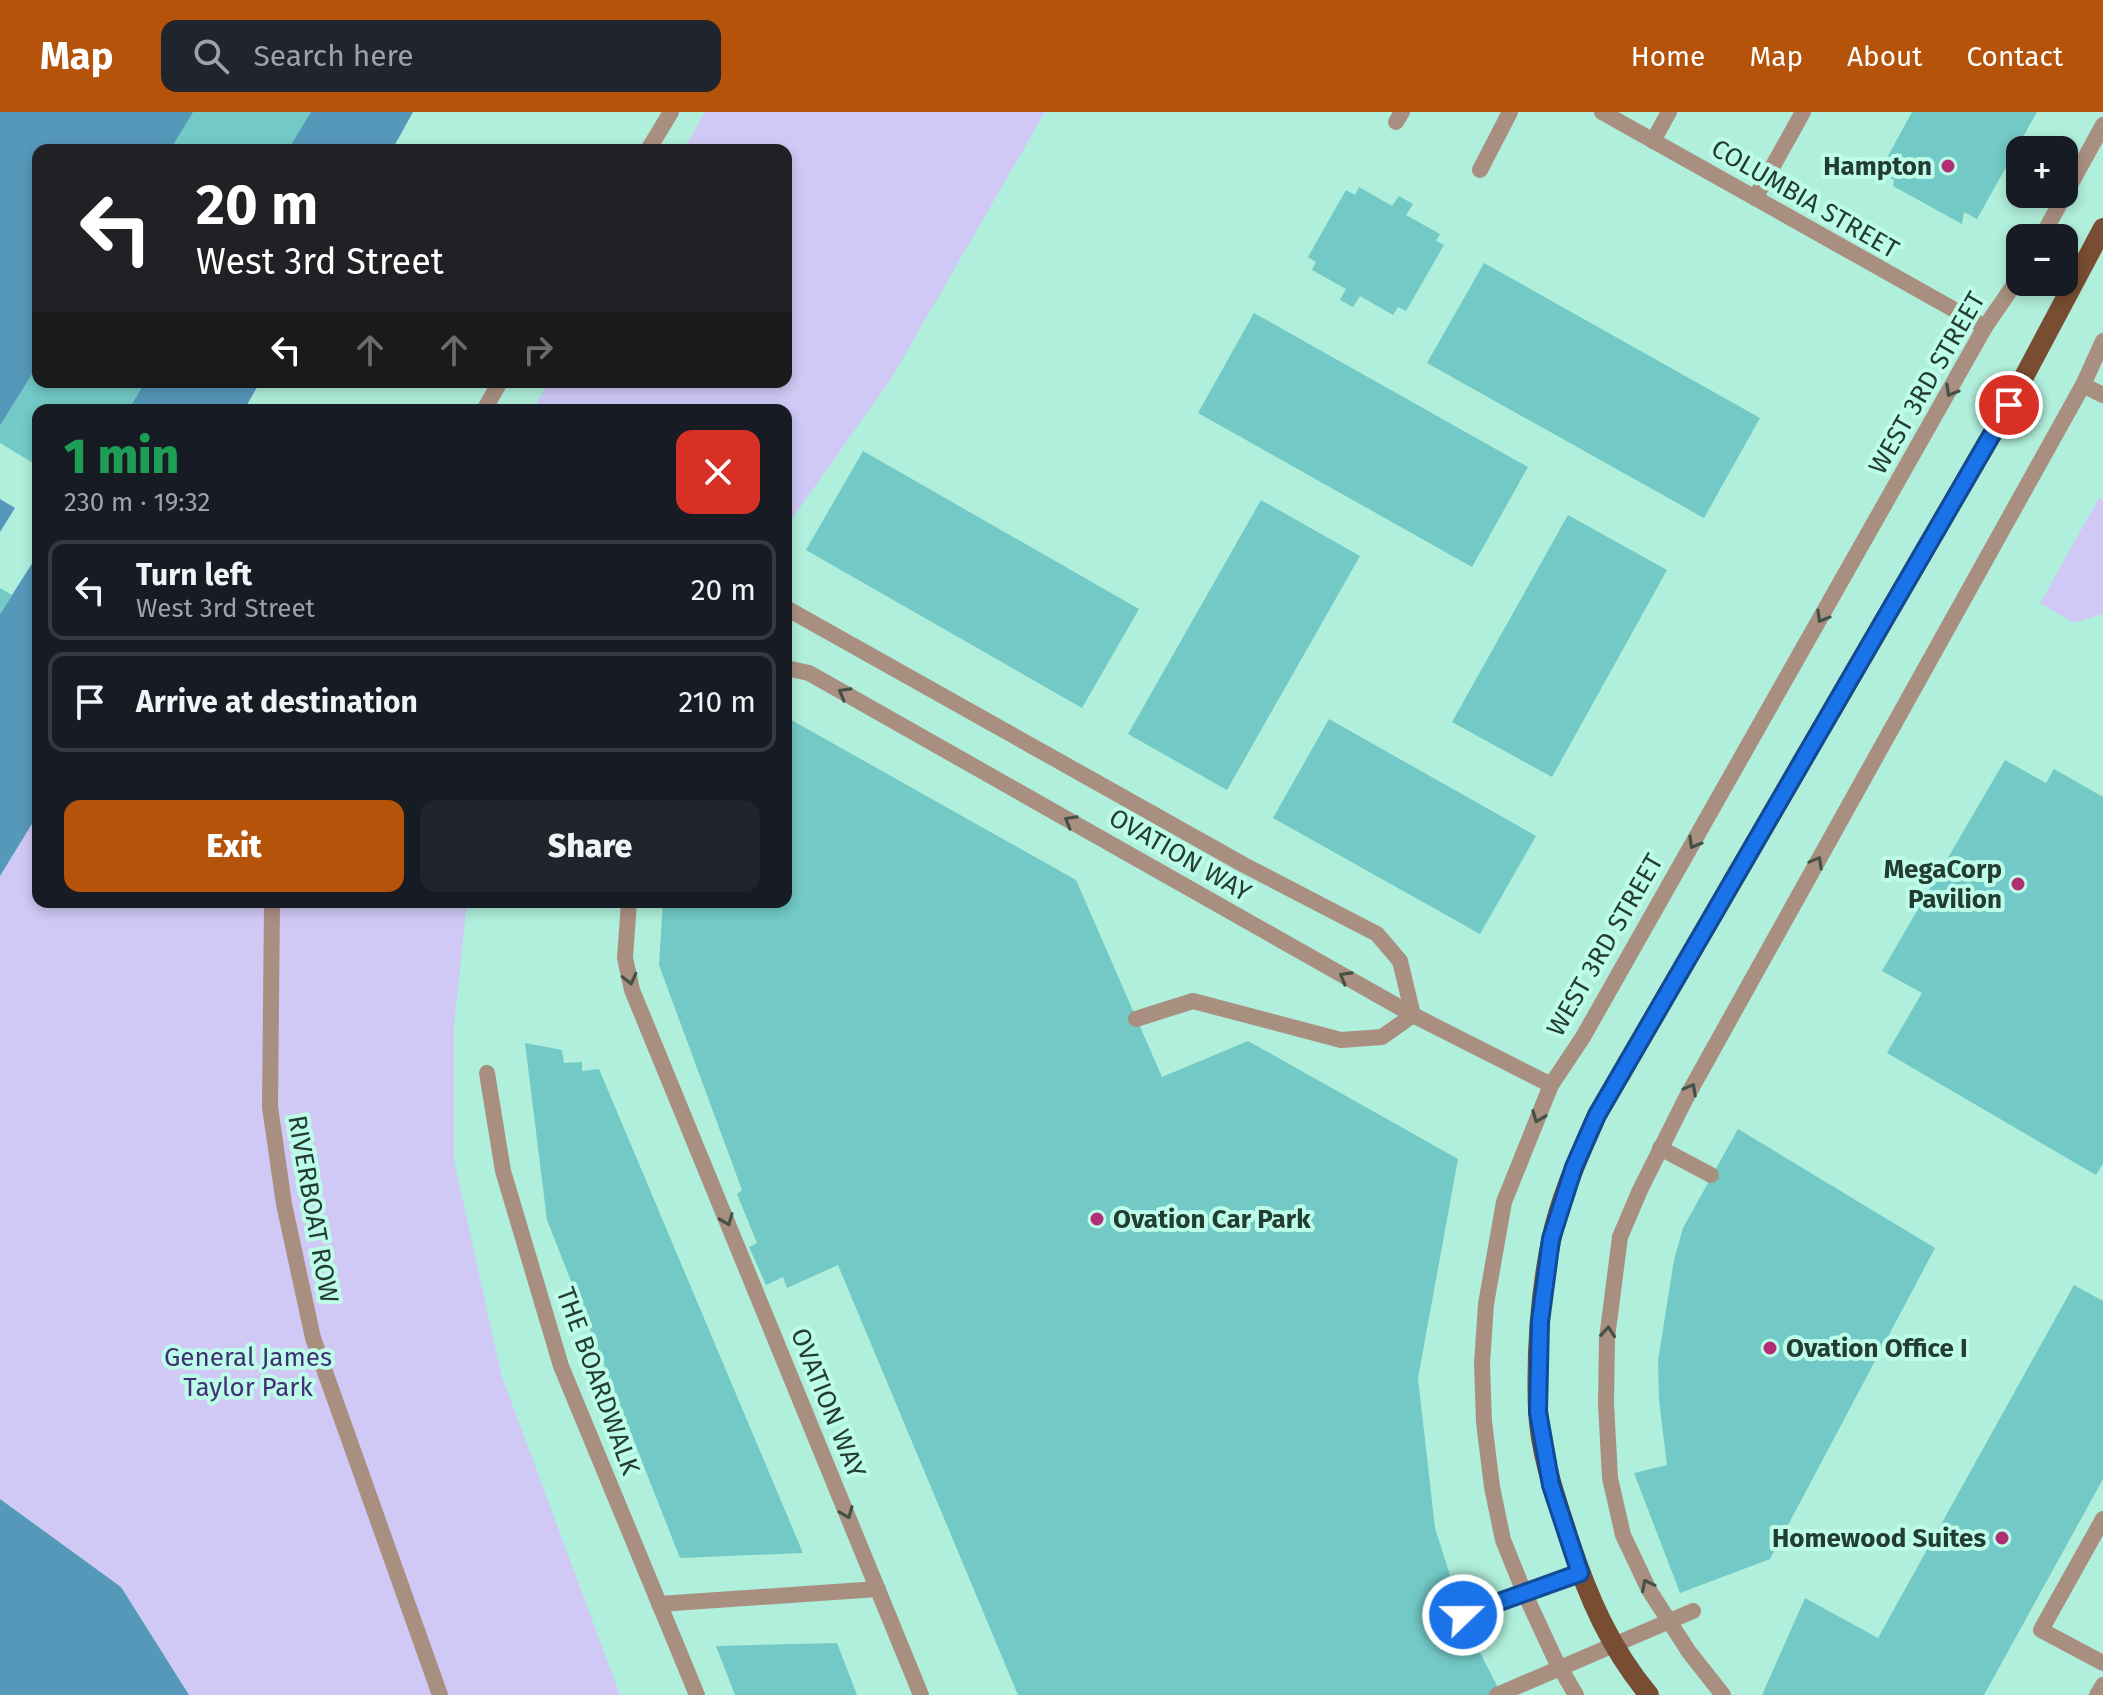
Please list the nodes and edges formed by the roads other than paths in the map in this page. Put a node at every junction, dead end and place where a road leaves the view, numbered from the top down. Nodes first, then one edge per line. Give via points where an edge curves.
1 (671, 112) edge
2 (1510, 112) edge
3 (1602, 112) edge
4 (1669, 112) edge
5 (1803, 112) edge
6 (2103, 125) edge
7 (1653, 141) junction
8 (652, 144) edge
9 (1480, 170) dead end
10 (1755, 198) junction
11 (2049, 224) edge
12 (2103, 228) edge
13 (2006, 296) edge
14 (1985, 327) junction
15 (2103, 341) edge
16 (2083, 385) junction
17 (2103, 395) edge
18 (792, 611) edge
19 (792, 669) edge
20 (272, 908) edge
21 (629, 908) edge
22 (1413, 1015) junction
23 (1136, 1019) dead end
24 (487, 1073) dead end
25 (1551, 1085) junction
26 (1660, 1148) junction
27 (1711, 1175) dead end
28 (2103, 1519) edge
29 (1580, 1573) junction
30 (878, 1589) junction
31 (1524, 1592) junction
32 (659, 1604) junction
33 (1693, 1611) dead end
34 (1463, 1615) dead end
35 (2103, 1663) edge
36 (2103, 1685) edge
37 (1499, 1694) edge
38 (440, 1695) edge
39 (697, 1695) edge
40 (921, 1695) edge
41 (1576, 1695) edge
42 (1649, 1695) edge
43 (1723, 1695) edge
44 (2097, 1695) edge

1 - 8 street
2 - 9 street
3 - 7 street, COLUMBIA STREET
4 - 7 street
5 - 10 street
6 - 11 street
7 - 10 street, COLUMBIA STREET
10 - 14 street, COLUMBIA STREET
12 - 29 main road via 2009,405 1597,1115 1574,1167 1551,1239 1540,1322 1538,1412 1551,1485
13 - 14 street, WEST 3RD STREET
14 -> 25 street, WEST 3RD STREET
15 - 16 street
16 - 17 street
26 -> 16 street
18 - 22 street via 1377,934 1400,961
22 -> 19 street, OVATION WAY via 809,673
20 - 38 street, RIVERBOAT ROW via 270,1107 284,1204 313,1338
21 -> 30 street, OVATION WAY via 625,958 632,990
22 - 23 street via 1382,1037 1341,1040 1193,1001
22 - 25 street, OVATION WAY
24 - 32 street, THE BOARDWALK via 503,1171 561,1366
25 -> 31 street, WEST 3RD STREET via 1504,1202 1486,1304 1482,1363 1492,1487 1503,1540
26 - 27 street
43 -> 26 street via 1649,1590 1623,1535 1610,1478 1607,1338 1614,1276 1620,1237
28 - 35 street via 2041,1630
29 - 31 street
29 - 42 main road via 1615,1651
30 - 32 street
30 - 40 street, OVATION WAY
31 - 34 street
31 - 41 street, WEST 3RD STREET
32 - 39 street, THE BOARDWALK
33 - 37 street
36 - 44 street

